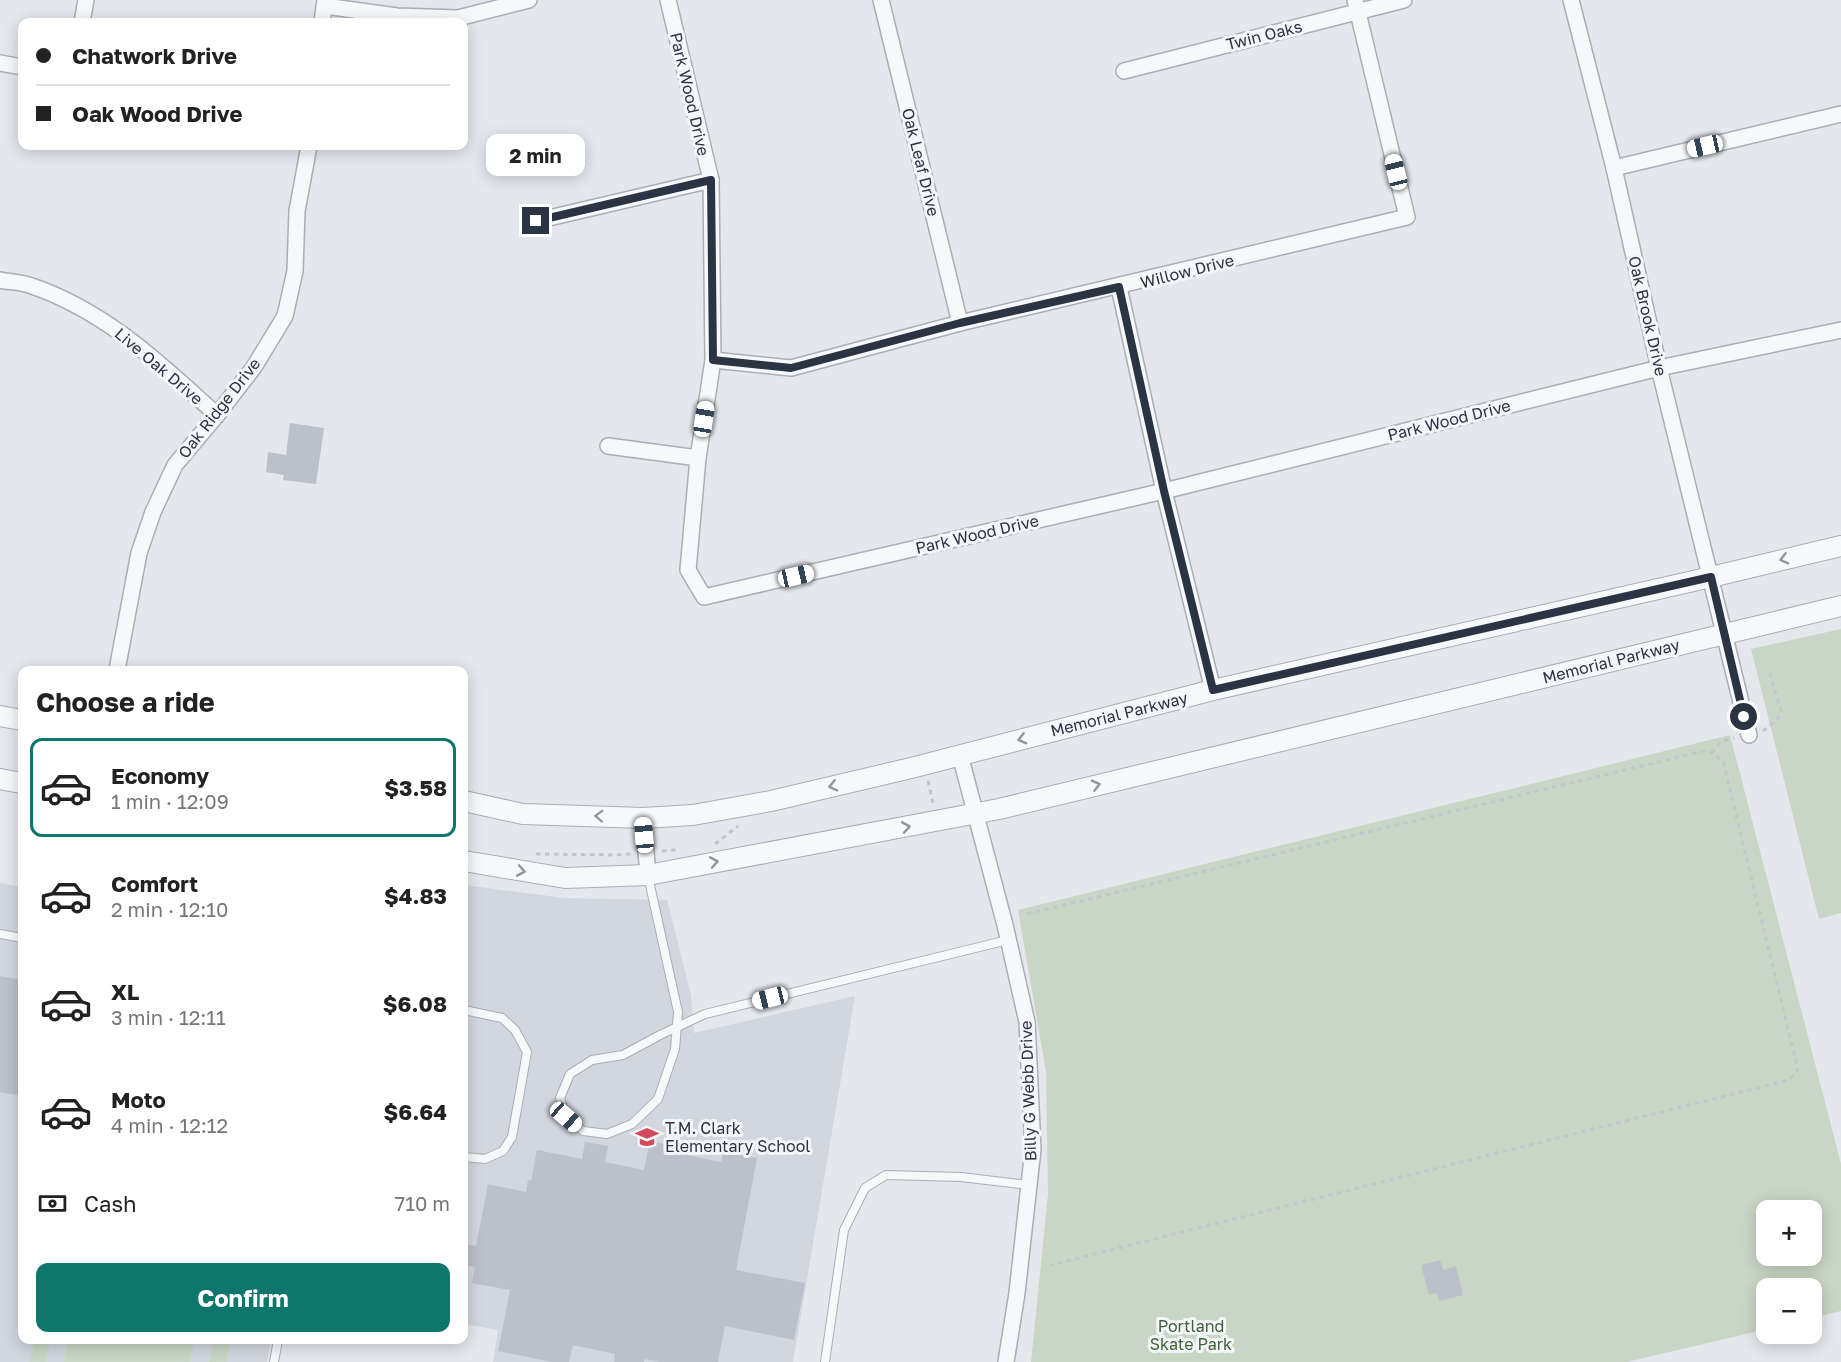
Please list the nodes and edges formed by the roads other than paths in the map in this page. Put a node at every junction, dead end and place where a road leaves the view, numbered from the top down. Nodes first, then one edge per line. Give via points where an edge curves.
1 (87, 0) edge
2 (529, 0) edge
3 (668, 0) edge
4 (881, 0) edge
5 (1404, 0) edge
6 (1571, 0) edge
7 (325, 3) edge
8 (1356, 6) edge
9 (83, 18) edge
10 (323, 18) edge
11 (0, 63) edge
12 (18, 66) edge
13 (1124, 71) dead end
14 (1841, 114) edge
15 (308, 150) edge
16 (1614, 168) junction
17 (711, 180) junction
18 (536, 221) dead end
19 (0, 280) edge
20 (1119, 287) junction
21 (960, 323) junction
22 (1841, 330) edge
23 (713, 360) junction
24 (1659, 368) junction
25 (217, 415) junction
26 (608, 446) dead end
27 (698, 458) junction
28 (1164, 491) junction
29 (1841, 546) edge
30 (1711, 577) junction
31 (1841, 606) edge
32 (1724, 633) junction
33 (118, 666) edge
34 (1213, 690) junction
35 (0, 716) edge
36 (18, 719) edge
37 (1749, 735) dead end
38 (960, 755) junction
39 (0, 779) edge
40 (18, 782) edge
41 (468, 802) edge
42 (976, 814) junction
43 (643, 818) junction
44 (468, 862) edge
45 (648, 874) junction
46 (0, 934) edge
47 (18, 937) edge
48 (1008, 940) junction
49 (468, 1011) edge
50 (676, 1028) junction
51 (468, 1157) edge
52 (1029, 1185) junction
53 (277, 1344) edge
54 (274, 1362) edge
55 (825, 1362) edge
56 (1006, 1362) edge

1 - 9 street
2 - 7 street via 458,18 397,16
3 - 17 street, Park Wood Drive
4 - 21 street, Oak Leaf Drive
5 - 8 street, Twin Oaks
6 - 16 street, Oak Brook Drive
7 - 10 street
8 - 13 street, Twin Oaks
8 - 20 street, Willow Drive via 1407,217
11 - 12 street
14 - 16 street
15 - 25 street, Oak Ridge Drive via 297,211 295,271 285,315 254,367
16 - 24 street, Oak Brook Drive
17 - 18 street
17 - 23 street, Park Wood Drive
19 - 25 street, Live Oak Drive via 30,285 85,309 136,343
20 - 21 street, Willow Drive
20 - 28 street
21 - 23 street, Willow Drive via 791,368
22 - 24 street, Park Wood Drive
23 - 27 street, Park Wood Drive
24 - 28 street, Park Wood Drive
24 - 30 street, Oak Brook Drive
25 - 33 street, Oak Ridge Drive via 175,465 153,512 140,553
26 - 27 street
27 - 28 street, Park Wood Drive via 688,570 704,597
28 - 34 street
29 -> 30 street, Memorial Parkway
30 - 32 street, Oak Brook Drive
30 - 34 street, Memorial Parkway
31 - 32 street, Memorial Parkway
32 - 37 street, Oak Brook Drive
42 -> 32 street, Memorial Parkway
34 -> 38 street, Memorial Parkway
35 - 36 street
38 - 42 street, Billy G Webb Drive
38 -> 43 street, Memorial Parkway via 771,801 693,815
39 - 40 street
43 -> 41 street, Memorial Parkway via 523,814
45 -> 42 street, Memorial Parkway
42 - 48 street, Billy G Webb Drive
43 - 45 street
44 -> 45 street, Memorial Parkway via 565,878
45 - 50 lane via 678,1012
46 - 47 lane
48 - 50 lane via 705,1014
48 - 52 street, Billy G Webb Drive via 1027,1022 1033,1149
49 - 51 lane via 502,1018 515,1030 527,1052 512,1137 503,1151 485,1159
50 - 50 lane via 675,1049 658,1099 632,1124 607,1134 583,1131 566,1117 560,1098 570,1074 592,1060 623,1055
52 - 55 lane via 961,1177 886,1175 865,1188 844,1230
52 - 56 street, Billy G Webb Drive
53 - 54 lane

